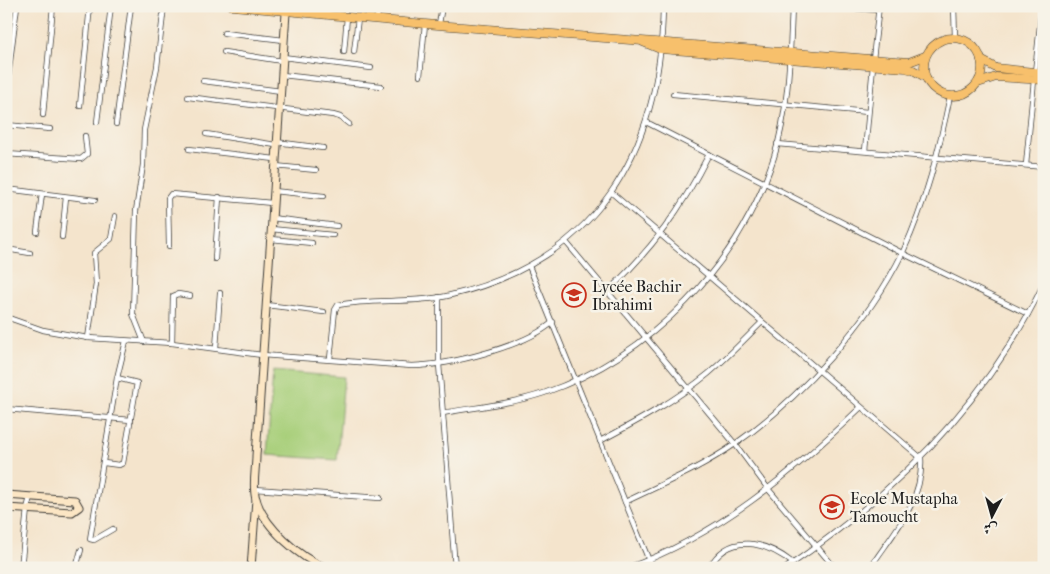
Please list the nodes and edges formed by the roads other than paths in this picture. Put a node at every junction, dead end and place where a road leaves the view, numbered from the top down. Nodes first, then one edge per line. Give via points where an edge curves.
1 (17, 6) edge
2 (53, 6) edge
3 (90, 6) edge
4 (111, 6) edge
5 (131, 6) edge
6 (164, 6) edge
7 (232, 6) edge
8 (378, 6) edge
9 (442, 6) edge
10 (663, 6) edge
11 (792, 6) edge
12 (828, 6) edge
13 (954, 6) edge
14 (1042, 6) edge
15 (879, 8) edge
16 (277, 9) edge
17 (286, 12) junction
18 (348, 17) junction
19 (358, 18) junction
20 (376, 20) junction
21 (425, 24) junction
22 (439, 24) junction
23 (224, 33) dead end
24 (955, 38) junction
25 (284, 40) junction
26 (661, 45) junction
27 (224, 52) dead end
28 (344, 52) dead end
29 (354, 52) dead end
30 (789, 55) junction
31 (925, 56) junction
32 (282, 59) junction
33 (981, 60) junction
34 (873, 62) junction
35 (371, 68) dead end
36 (282, 75) junction
37 (1038, 75) edge
38 (420, 76) dead end
39 (925, 77) junction
40 (203, 80) dead end
41 (1044, 80) edge
42 (976, 85) junction
43 (381, 86) dead end
44 (281, 91) junction
45 (6, 93) edge
46 (672, 94) dead end
47 (950, 96) junction
48 (188, 97) dead end
49 (784, 105) junction
50 (80, 106) dead end
51 (279, 108) junction
52 (868, 112) junction
53 (43, 114) dead end
54 (97, 122) dead end
55 (646, 122) junction
56 (116, 124) dead end
57 (349, 124) dead end
58 (6, 125) edge
59 (50, 129) dead end
60 (206, 134) dead end
61 (85, 136) dead end
62 (276, 144) junction
63 (777, 144) junction
64 (323, 148) dead end
65 (189, 149) dead end
66 (865, 151) junction
67 (6, 154) edge
68 (709, 154) junction
69 (937, 157) junction
70 (275, 162) junction
71 (1026, 165) junction
72 (1044, 167) edge
73 (316, 170) dead end
74 (764, 181) junction
75 (6, 189) edge
76 (273, 191) junction
77 (612, 193) junction
78 (42, 194) junction
79 (324, 196) dead end
80 (66, 197) junction
81 (219, 197) junction
82 (95, 200) dead end
83 (272, 202) junction
84 (115, 216) dead end
85 (272, 218) junction
86 (337, 226) dead end
87 (271, 229) junction
88 (37, 232) dead end
89 (333, 235) dead end
90 (660, 235) junction
91 (62, 237) dead end
92 (270, 239) junction
93 (566, 242) junction
94 (312, 243) dead end
95 (169, 246) dead end
96 (6, 249) edge
97 (30, 253) dead end
98 (902, 253) junction
99 (215, 259) dead end
100 (529, 266) junction
101 (708, 277) junction
102 (1044, 283) edge
103 (607, 292) junction
104 (220, 293) dead end
105 (190, 296) dead end
106 (438, 297) junction
107 (265, 305) junction
108 (324, 312) dead end
109 (1028, 314) junction
110 (6, 317) edge
111 (553, 322) junction
112 (761, 322) junction
113 (88, 338) junction
114 (645, 339) junction
115 (126, 341) junction
116 (144, 342) junction
117 (172, 343) junction
118 (216, 348) junction
119 (262, 355) junction
120 (330, 359) junction
121 (439, 364) junction
122 (817, 372) junction
123 (117, 378) junction
124 (575, 380) junction
125 (688, 389) junction
126 (860, 408) junction
127 (6, 409) edge
128 (443, 413) junction
129 (110, 418) junction
130 (131, 420) junction
131 (600, 440) junction
132 (735, 444) junction
133 (921, 458) junction
134 (104, 463) junction
135 (256, 489) junction
136 (769, 490) junction
137 (6, 495) edge
138 (30, 496) junction
139 (380, 498) dead end
140 (256, 499) junction
141 (624, 502) junction
142 (6, 508) edge
143 (27, 509) junction
144 (113, 529) dead end
145 (816, 547) junction
146 (82, 550) dead end
147 (650, 560) junction
148 (793, 563) junction
149 (22, 568) edge
150 (76, 568) edge
151 (252, 568) edge
152 (326, 568) edge
153 (455, 568) edge
154 (627, 568) edge
155 (652, 568) edge
156 (709, 568) edge
157 (786, 568) edge
158 (835, 568) edge
159 (870, 568) edge

1 - 45 street
2 - 53 street
3 - 50 street
4 - 54 street
5 - 56 street
6 - 116 street via 144,130 136,211 134,314
7 - 16 main road
8 - 20 street
9 - 22 street
10 - 26 street
11 - 30 street
12 - 15 street
13 - 24 street
14 - 37 street
15 - 34 street
16 - 17 main road
17 - 18 main road
17 - 25 main road
18 - 19 main road
18 - 28 street
19 - 20 main road
19 - 29 street
20 - 21 main road
21 - 22 main road
21 - 38 street
22 - 26 main road via 636,40
23 - 25 street
24 - 31 main road via 939,41
24 - 33 main road via 970,43
25 - 32 main road
26 - 30 main road
26 - 55 street
27 - 32 street
30 - 34 main road
30 - 49 street
31 - 34 main road via 909,62
31 - 39 main road
32 - 35 street
32 - 36 main road
33 - 37 main road via 996,68
33 - 42 main road via 982,71
34 - 39 main road via 913,70
34 - 52 street
36 - 43 street
36 - 44 main road
37 - 41 main road
37 - 42 main road via 996,76
37 - 71 street
39 - 47 main road via 933,89
40 - 44 street
42 - 47 main road via 965,94
44 - 51 main road
46 - 49 street
47 - 69 street
48 - 51 street
49 - 52 street
49 - 63 street
51 - 57 street via 333,115
51 - 62 main road
52 - 66 street
55 - 68 street
55 - 77 street
58 - 59 street
60 - 62 street
61 - 67 street via 87,154 81,159
62 - 64 street
62 - 70 main road
63 - 66 street
63 - 74 street
65 - 70 street
66 - 69 street
68 - 74 street
68 - 90 street via 688,195
69 - 71 street
69 - 98 street
70 - 73 street
70 - 76 main road
71 - 72 street
74 - 98 street
74 - 101 street via 742,228
75 - 78 street
76 - 79 street
76 - 83 main road
77 - 90 street
77 - 93 street
78 - 80 street
78 - 88 street
80 - 82 street
80 - 91 street
81 - 83 street
81 - 95 street via 171,194 168,198
81 - 99 street
83 - 85 main road
84 - 113 street via 111,239 94,253 96,284
85 - 86 street
85 - 87 main road
87 - 89 street
87 - 92 main road
90 - 101 street
90 - 103 street
92 - 94 street
92 - 107 main road
93 - 100 street
93 - 103 street
96 - 97 street
98 - 109 street
98 - 122 street via 858,322
100 - 106 street
100 - 111 street
101 - 112 street
101 - 114 street
102 - 109 street
103 - 114 street
104 - 118 street
105 - 117 street via 173,296
106 - 120 street via 338,305
106 - 121 street
107 - 108 street
107 - 119 main road
109 - 133 street via 986,378
110 - 113 street via 44,330
111 - 121 street via 543,330 508,345
111 - 124 street
112 - 122 street
112 - 125 street
113 - 115 street
114 - 124 street
114 - 125 street
115 - 116 street
115 - 123 street
116 - 117 street
117 - 118 street
118 - 119 street
119 - 120 street
119 - 135 main road
120 - 121 street via 412,366
121 - 128 street
122 - 126 street
122 - 132 street via 779,409
123 - 129 street
123 - 130 street via 136,383
124 - 128 street via 514,402
124 - 131 street
125 - 131 street via 642,419
125 - 132 street
126 - 133 street
126 - 136 street
127 - 129 street
128 - 153 street
129 - 130 street
129 - 134 street
130 - 134 street via 123,463
131 - 141 street
132 - 136 street
132 - 141 street via 684,474
133 - 145 street
133 - 159 street via 916,497
134 - 144 street via 90,539 94,540
135 - 139 street
135 - 140 main road
136 - 145 street
136 - 147 street
137 - 138 main road
138 - 143 street
138 - 143 main road via 75,500 79,507 72,512
140 - 151 main road
140 - 152 main road via 265,516 295,552
141 - 147 street
142 - 143 main road
143 - 149 street
145 - 148 street
145 - 158 street
146 - 150 street
147 - 154 street
147 - 155 street
148 - 156 street via 768,546 749,544 723,552
148 - 157 street

